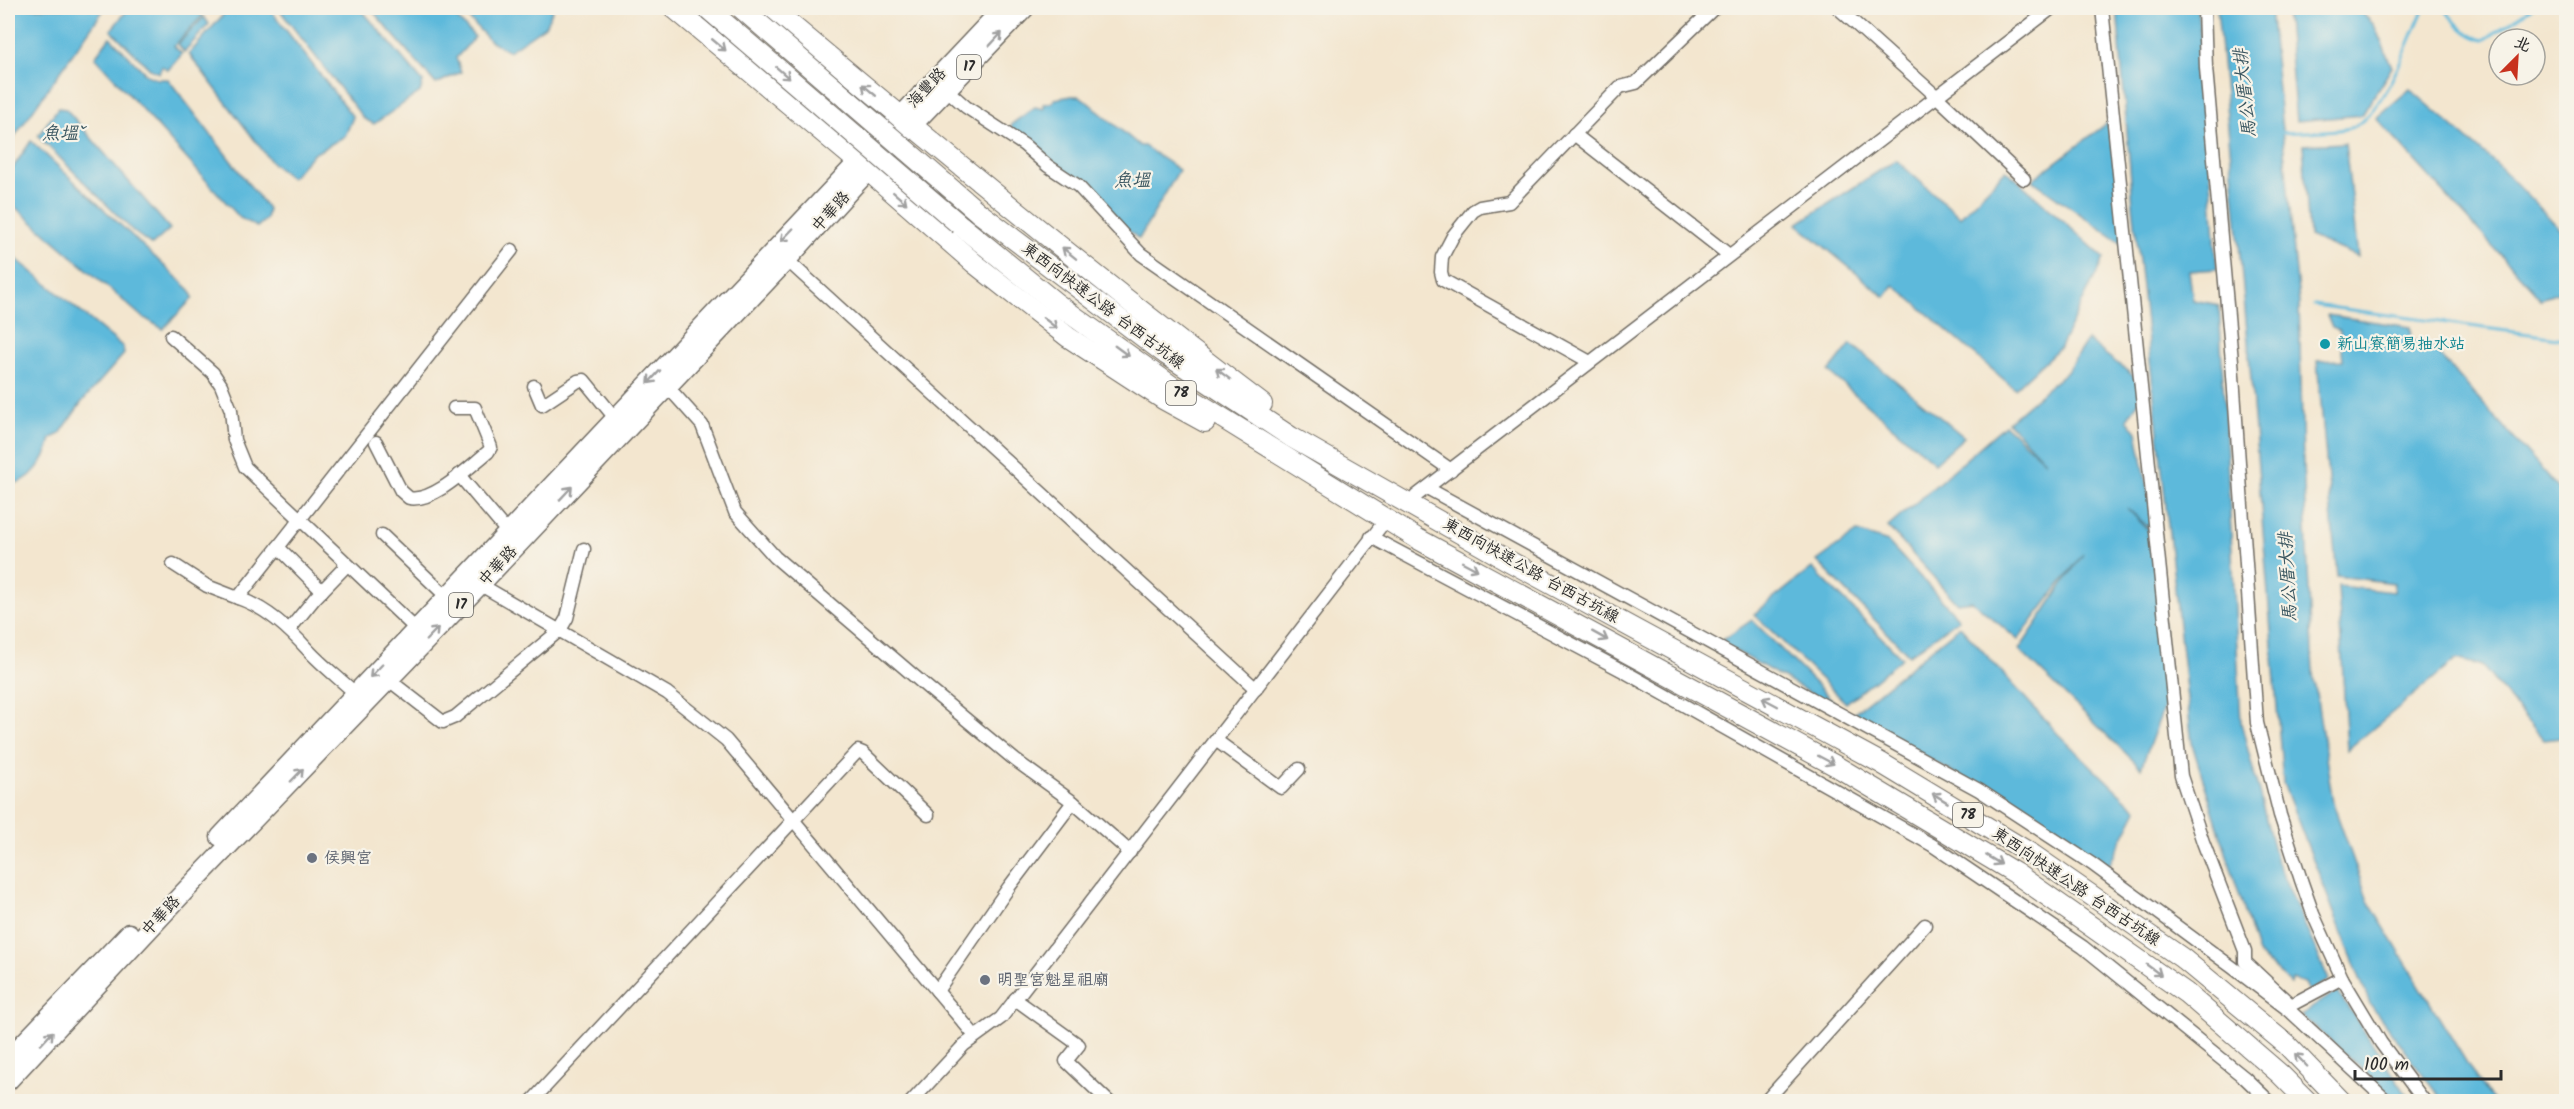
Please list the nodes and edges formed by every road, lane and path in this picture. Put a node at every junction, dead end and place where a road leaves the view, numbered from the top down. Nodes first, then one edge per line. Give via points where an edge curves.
1 (674, 8) edge
2 (707, 8) edge
3 (741, 8) edge
4 (771, 8) edge
5 (1003, 8) edge
6 (1025, 8) edge
7 (1714, 8) edge
8 (1838, 8) edge
9 (2052, 8) edge
10 (2102, 8) edge
11 (2204, 8) edge
12 (947, 90) junction
13 (1936, 96) junction
14 (906, 122) junction
15 (1574, 134) junction
16 (863, 166) junction
17 (2024, 179) dead end
18 (512, 250) dead end
19 (1730, 255) junction
20 (787, 260) junction
21 (171, 336) dead end
22 (1590, 362) junction
23 (534, 386) dead end
24 (667, 386) junction
25 (454, 408) dead end
26 (615, 418) junction
27 (376, 442) dead end
28 (1451, 470) junction
29 (459, 475) junction
30 (1427, 488) junction
31 (1416, 496) dead end
32 (1426, 514) junction
33 (299, 520) junction
34 (1381, 526) dead end
35 (508, 533) junction
36 (382, 535) dead end
37 (1371, 537) junction
38 (1418, 538) junction
39 (278, 547) junction
40 (584, 549) dead end
41 (173, 564) dead end
42 (347, 565) junction
43 (474, 580) junction
44 (322, 591) junction
45 (447, 597) junction
46 (238, 598) junction
47 (416, 629) junction
48 (289, 630) junction
49 (560, 630) junction
50 (388, 680) junction
51 (1256, 689) junction
52 (355, 693) junction
53 (1217, 741) junction
54 (1299, 769) dead end
55 (1072, 802) junction
56 (928, 815) dead end
57 (792, 819) junction
58 (1130, 852) junction
59 (1925, 925) dead end
60 (2343, 978) junction
61 (938, 991) junction
62 (1015, 999) junction
63 (975, 1036) junction
64 (8, 1059) edge
65 (8, 1081) edge
66 (1769, 1100) edge
67 (531, 1101) edge
68 (911, 1101) edge
69 (1109, 1101) edge
70 (2270, 1101) edge
71 (2308, 1101) edge
72 (2342, 1101) edge
73 (2388, 1101) edge
74 (2425, 1101) edge

1 -> 16 highway
2 -> 38 highway, 東西向快速公路 台西古坑線 / 78, bridge via 1057,304 1177,390
3 - 32 highway, 東西向快速公路 台西古坑線 / 78, bridge via 978,212 1167,355 1291,437
14 -> 4 highway
5 - 14 main road, 海豐路 / 17
12 -> 6 main road, 海豐路 / 17
7 - 15 street via 1636,83 1620,87
8 - 13 street
9 - 13 street
10 - 60 street via 2181,776 2245,951 2245,962 2291,1005
11 - 60 street via 2257,723 2301,880
12 - 14 main road, 海豐路 / 17
12 - 28 street via 1078,186 1141,254
13 - 17 street
13 - 19 street
14 - 16 main road, 中華路 / 17
32 -> 14 highway via 1275,413 1162,328
15 - 19 street
15 - 22 street via 1509,202 1473,211 1453,236 1442,257 1441,272 1443,280
16 - 20 main road, 中華路 / 17
16 -> 26 main road, 中華路 / 17
16 -> 38 highway via 974,263 1068,337 1162,399
18 - 33 street
19 - 22 street
20 - 24 main road, 中華路 / 17
20 - 51 street
21 - 33 street via 213,373 220,385 245,467
22 - 28 street
23 - 26 street via 542,405 584,380
43 -> 24 main road, 中華路 / 17
24 - 55 street via 702,425 735,512 775,557 953,709
25 - 29 street via 475,408 491,447
26 - 35 main road, 中華路 / 17
27 - 29 street via 401,491 409,498 426,498
28 - 30 street
29 - 35 street
30 - 31 street
30 - 73 street via 1988,796 2092,864 2290,1011
72 -> 32 highway, 東西向快速公路 台西古坑線 / 78 via 2287,1045 2182,958 2033,855 1881,763
33 - 39 street
33 - 42 street
34 - 37 street
35 - 43 main road, 中華路 / 17
36 - 45 street
37 - 51 street
37 - 70 street via 1634,677 1932,845 2083,947
38 -> 71 highway, 東西向快速公路 台西古坑線 / 78 via 1836,765 2015,873 2186,993
39 - 44 street
39 - 46 street
40 - 49 street via 567,618
41 - 46 street via 207,586
42 - 44 street
42 - 47 street
43 - 45 main road, 中華路 / 17
43 - 49 street
50 -> 43 main road, 中華路 / 17
44 - 48 street
45 - 47 main road, 中華路 / 17
46 - 48 street via 258,605
47 -> 52 main road, 中華路 / 17
48 - 52 street
49 - 50 street via 455,717 443,722
49 - 57 street via 668,693 726,740
65 -> 50 main road, 中華路 / 17
51 - 53 street
52 - 64 main road, 中華路 / 17
53 - 54 street via 1281,788
53 - 58 street
55 - 58 street
55 - 61 street
56 - 57 street via 858,751
57 - 61 street
57 - 67 street
58 - 62 street
59 - 66 street
60 - 74 street via 2381,1043
61 - 63 street
62 - 63 street via 1001,1018
62 - 69 street via 1079,1045 1066,1061
63 - 68 street

